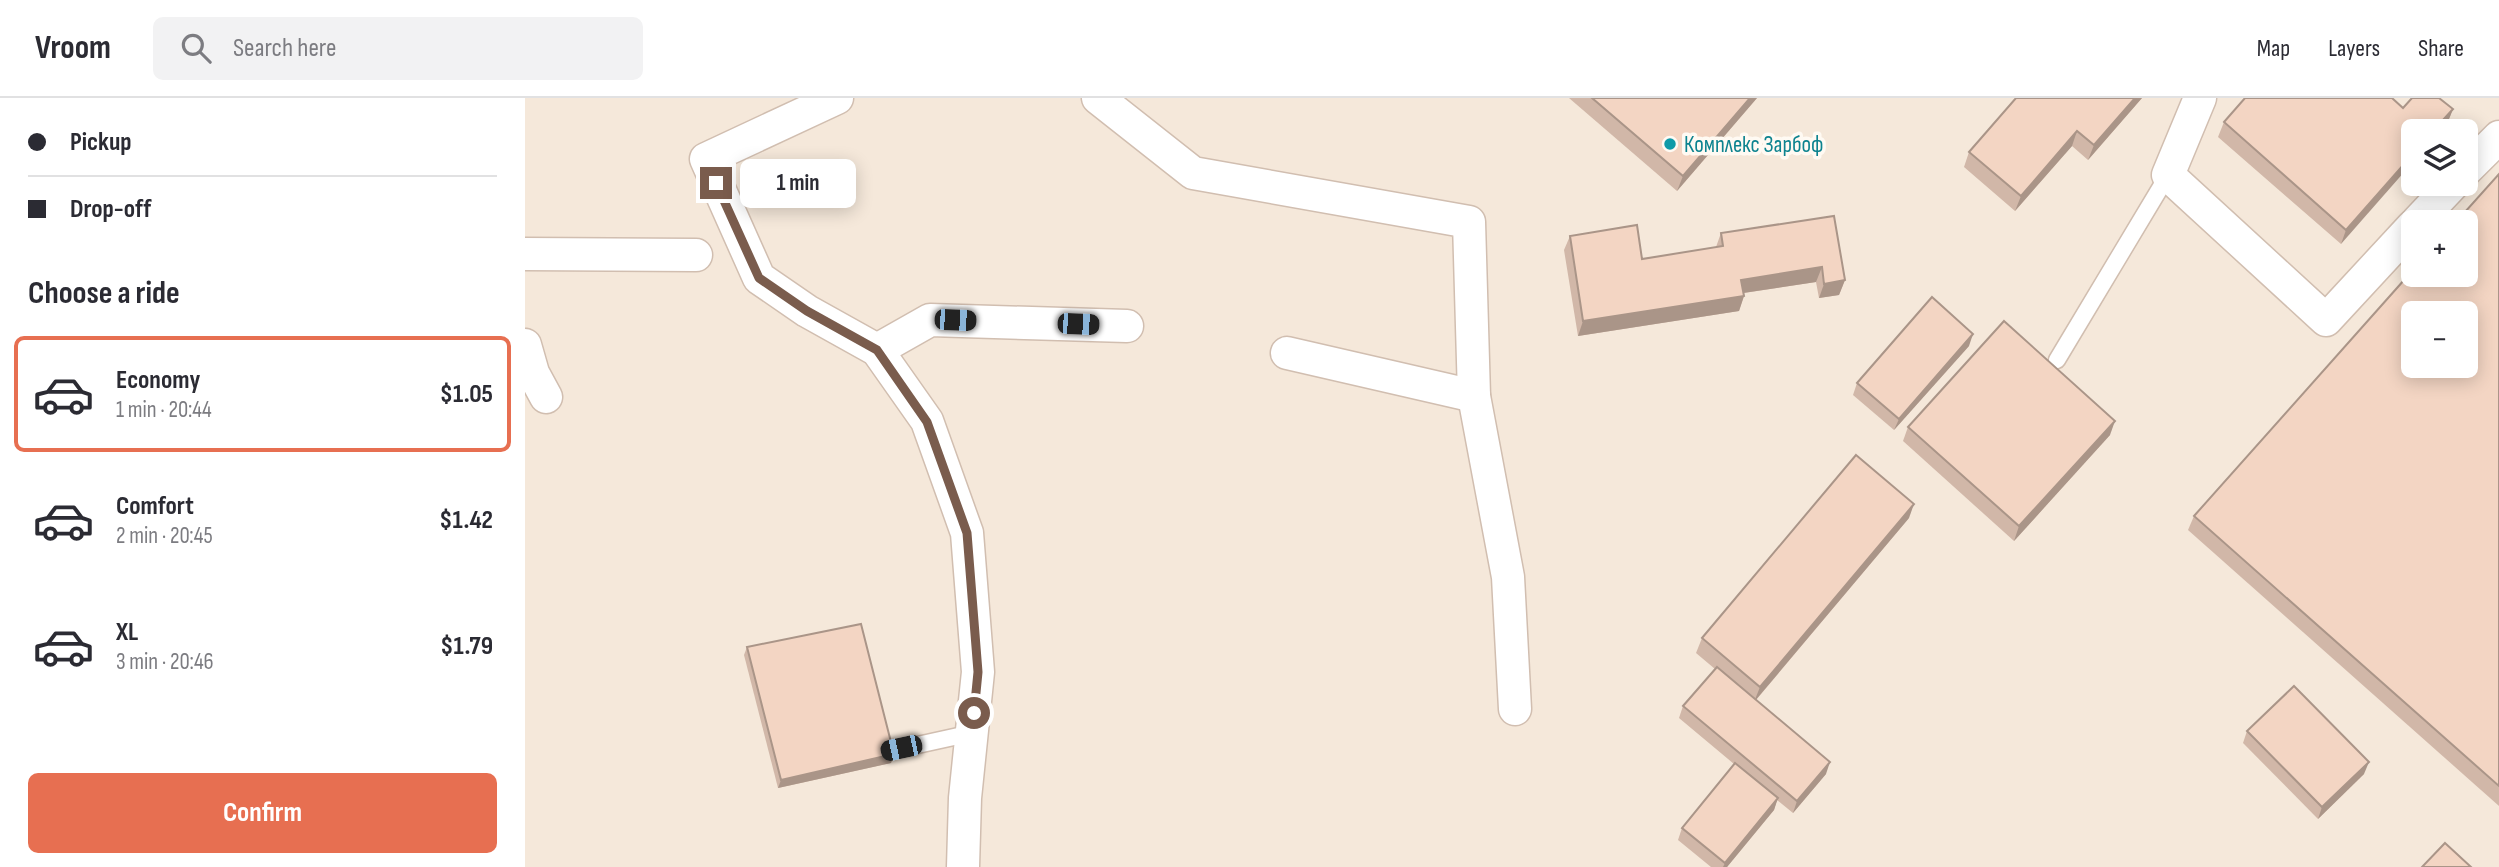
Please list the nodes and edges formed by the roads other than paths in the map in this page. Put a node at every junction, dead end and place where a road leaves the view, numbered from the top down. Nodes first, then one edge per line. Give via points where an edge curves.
1 (837, 98) edge
2 (1098, 98) edge
3 (2200, 98) edge
4 (2499, 137) edge
5 (2478, 158) edge
6 (2168, 174) junction
7 (2442, 196) edge
8 (2428, 210) edge
9 (2401, 239) edge
10 (525, 254) edge
11 (696, 255) dead end
12 (1127, 326) dead end
13 (525, 345) edge
14 (877, 350) junction
15 (1287, 353) dead end
16 (2057, 360) dead end
17 (1474, 396) junction
18 (546, 397) dead end
19 (1515, 709) dead end
20 (972, 733) junction
21 (857, 758) edge
22 (963, 867) edge

1 - 14 street via 706,159 759,278
2 - 17 street via 1193,173 1469,222
3 - 6 street
4 - 5 street
6 - 9 street via 2326,320
6 - 16 lane
7 - 8 street
10 - 11 street
12 - 14 street via 930,320
13 - 18 street
14 - 20 street via 927,422 967,533 978,672
15 - 17 street
17 - 19 street via 1508,577
20 - 21 lane
20 - 22 street

